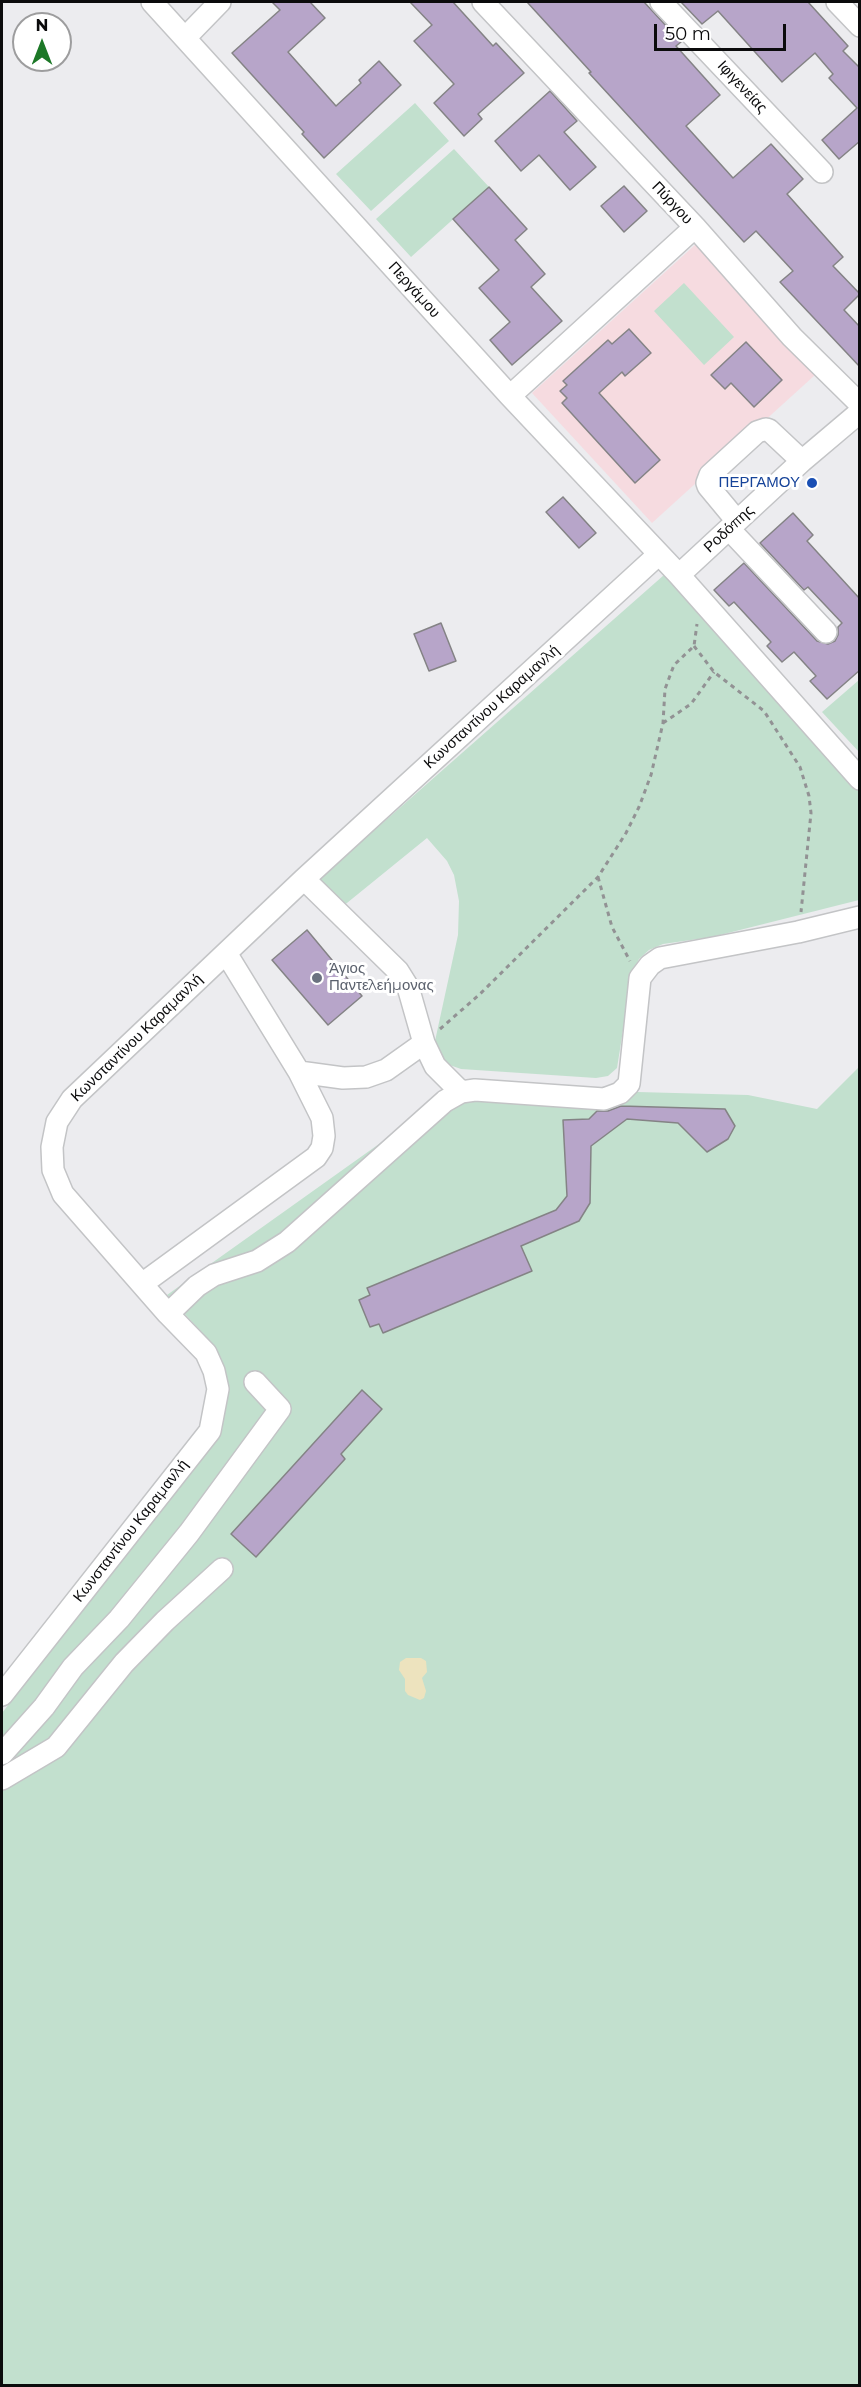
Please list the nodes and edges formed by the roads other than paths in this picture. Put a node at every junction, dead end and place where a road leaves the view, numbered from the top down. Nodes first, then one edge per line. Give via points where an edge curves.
1 (152, 2) edge
2 (220, 2) edge
3 (483, 2) edge
4 (662, 2) edge
5 (837, 2) edge
6 (860, 26) edge
7 (185, 38) junction
8 (822, 172) dead end
9 (695, 227) junction
10 (510, 396) junction
11 (860, 404) edge
12 (860, 412) edge
13 (802, 461) junction
14 (733, 525) junction
15 (659, 554) junction
16 (679, 575) junction
17 (826, 632) dead end
18 (860, 779) edge
19 (304, 879) junction
20 (860, 917) edge
21 (226, 953) junction
22 (424, 1042) junction
23 (299, 1072) junction
24 (461, 1092) junction
25 (142, 1284) junction
26 (168, 1314) junction
27 (255, 1382) dead end
28 (222, 1569) dead end
29 (2, 1695) edge
30 (2, 1754) edge
31 (2, 1779) edge

1 - 7 street, Περγάμου
2 - 7 street
3 - 9 street, Πύργου
4 - 8 street, Ιφιγενείας
5 - 6 street
7 - 10 street, Περγάμου
9 - 10 street
9 - 11 street, Πύργου via 792,337
10 - 15 street, Περγάμου
12 - 13 street, Ροδόπης
13 - 14 street, Ροδόπης
13 - 14 street via 769,430 761,429 749,439 707,483
14 - 16 street, Ροδόπης
14 - 17 street
15 - 16 street, Περγάμου
15 - 19 street, Κωνσταντίνου Καραμανλή
16 - 18 street, Περγάμου
19 - 21 street, Κωνσταντίνου Καραμανλή
19 - 22 street via 398,971 408,987
20 - 24 street via 660,958 650,965 640,978 629,1084 620,1093 604,1099
21 - 23 street
21 - 25 street, Κωνσταντίνου Καραμανλή via 72,1099 57,1122 53,1170 63,1194
22 - 23 street via 386,1070 366,1077
22 - 24 street via 435,1066
23 - 25 street via 322,1118 324,1136 316,1157
24 - 26 street via 445,1101 287,1242 257,1261 214,1275
25 - 26 street, Κωνσταντίνου Καραμανλή
26 - 29 street, Κωνσταντίνου Καραμανλή via 206,1353 214,1371 218,1389 210,1431
27 - 30 street via 280,1409 189,1533
28 - 31 street via 124,1662 56,1747

